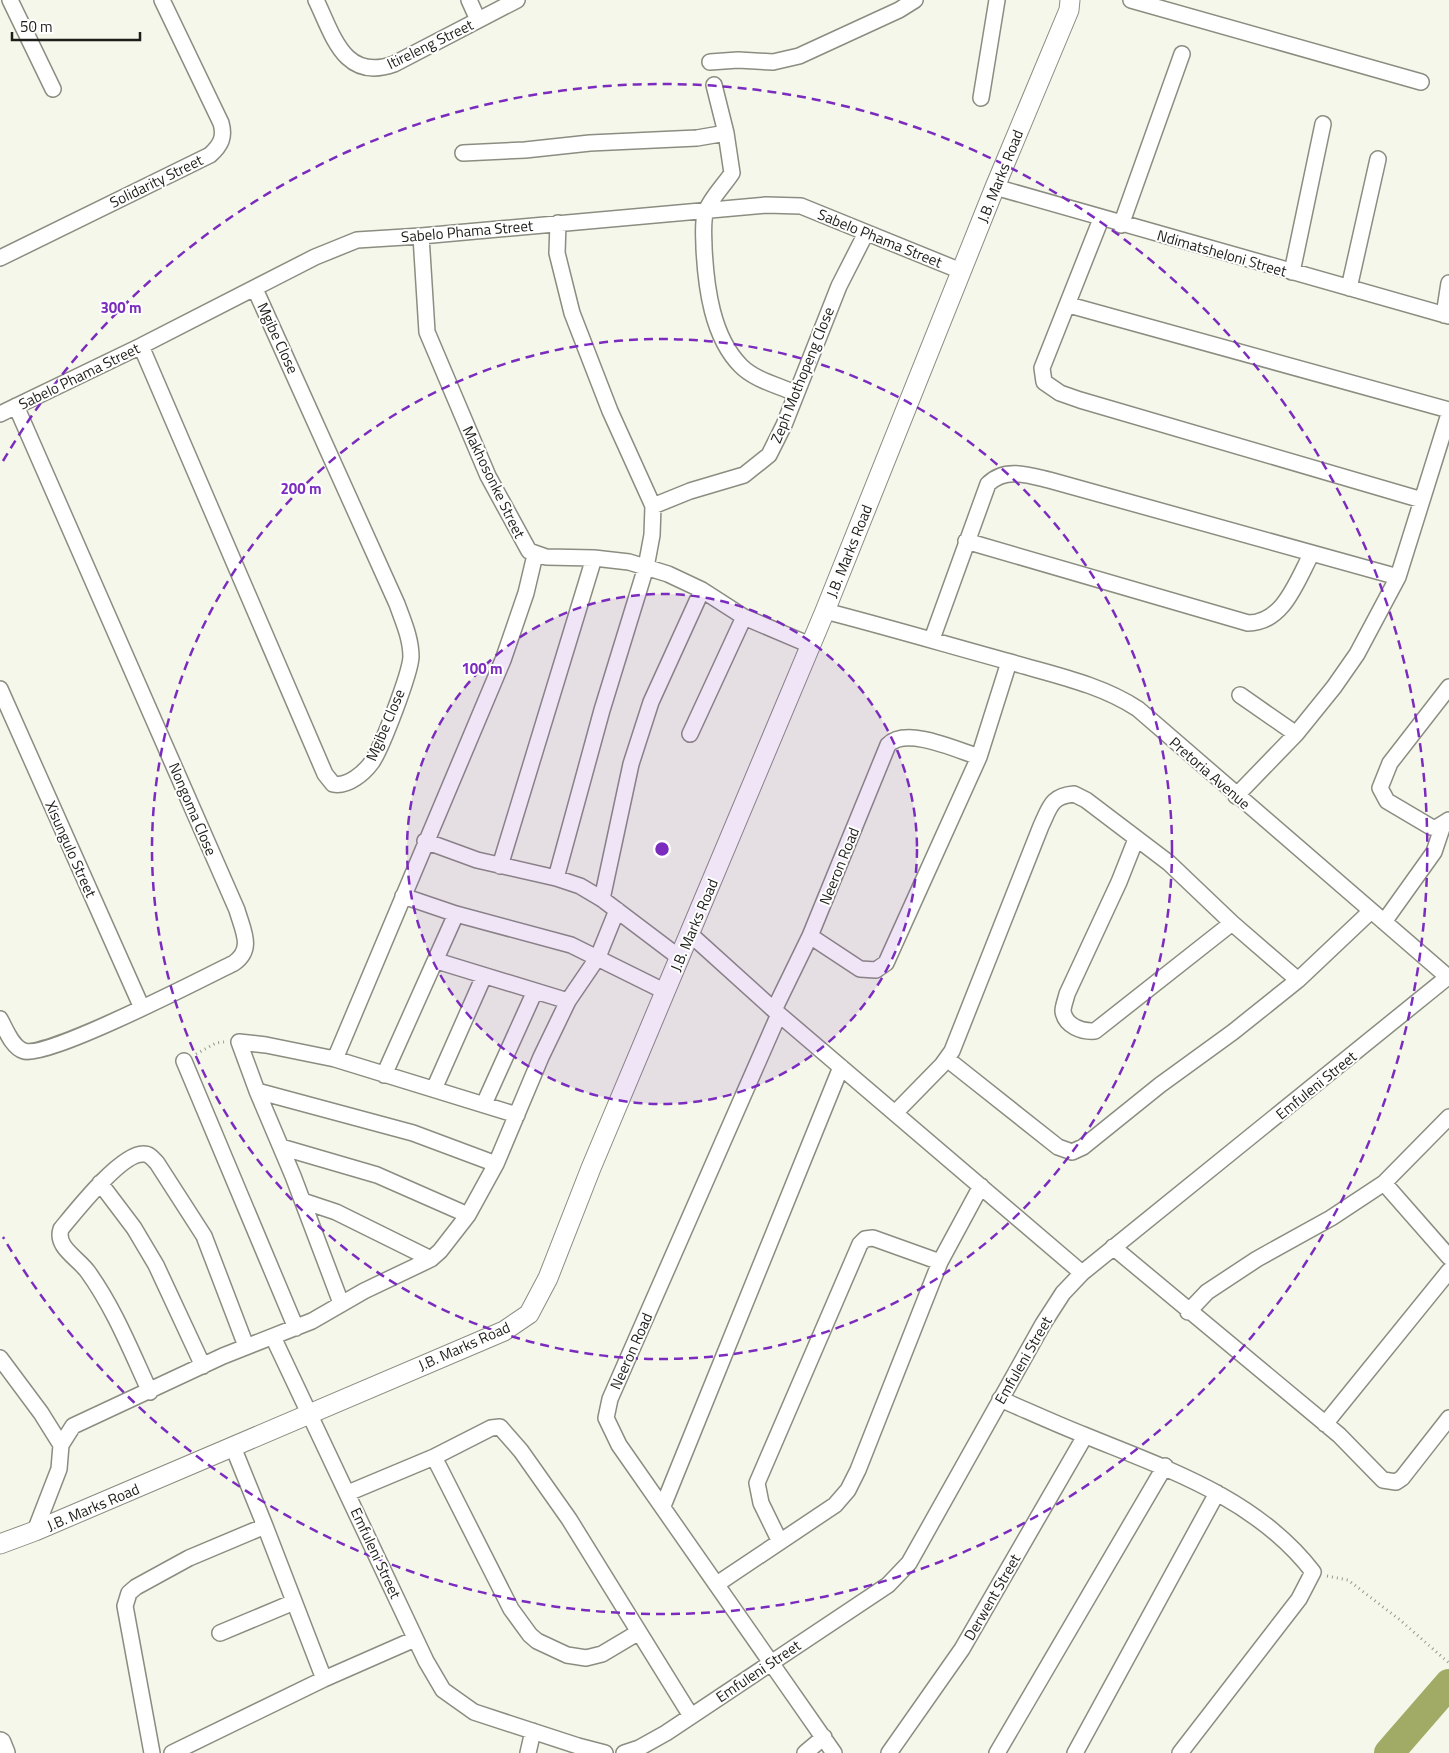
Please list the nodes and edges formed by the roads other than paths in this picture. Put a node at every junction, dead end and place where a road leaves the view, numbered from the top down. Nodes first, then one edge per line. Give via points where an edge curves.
1 (10, 0) edge
2 (162, 0) edge
3 (316, 0) edge
4 (469, 0) edge
5 (517, 0) edge
6 (915, 0) edge
7 (997, 0) edge
8 (1070, 0) edge
9 (1131, 0) edge
10 (478, 20) junction
11 (1182, 54) dead end
12 (710, 62) dead end
13 (1421, 82) dead end
14 (714, 85) dead end
15 (53, 89) dead end
16 (982, 98) dead end
17 (1323, 124) dead end
18 (726, 133) junction
19 (463, 153) dead end
20 (1378, 159) dead end
21 (995, 187) junction
22 (706, 210) junction
23 (1101, 219) junction
24 (558, 223) junction
25 (1121, 224) junction
26 (866, 233) junction
27 (421, 236) junction
28 (0, 258) edge
29 (961, 271) junction
30 (1292, 272) junction
31 (1449, 283) edge
32 (1349, 288) junction
33 (255, 289) junction
34 (1069, 305) junction
35 (1446, 315) edge
36 (141, 346) junction
37 (795, 393) junction
38 (16, 406) junction
39 (1449, 412) edge
40 (0, 414) edge
41 (1422, 500) junction
42 (653, 506) junction
43 (966, 542) junction
44 (1312, 553) junction
45 (535, 555) junction
46 (594, 558) junction
47 (646, 567) junction
48 (1398, 577) junction
49 (702, 590) junction
50 (825, 611) junction
51 (744, 618) junction
52 (932, 639) junction
53 (810, 645) junction
54 (1009, 662) junction
55 (1449, 688) edge
56 (0, 689) edge
57 (1240, 695) dead end
58 (690, 734) dead end
59 (1296, 734) junction
60 (979, 757) junction
61 (1236, 796) junction
62 (1446, 823) edge
63 (1136, 839) junction
64 (425, 841) junction
65 (500, 866) junction
66 (556, 878) junction
67 (404, 896) junction
68 (602, 899) junction
69 (617, 910) junction
70 (1371, 911) junction
71 (456, 914) junction
72 (1384, 922) junction
73 (1232, 923) junction
74 (690, 934) junction
75 (810, 936) junction
76 (598, 957) junction
77 (680, 958) junction
78 (436, 961) junction
79 (484, 976) junction
80 (1449, 977) edge
81 (1298, 980) junction
82 (535, 991) junction
83 (666, 992) junction
84 (568, 1001) junction
85 (142, 1008) junction
86 (776, 1012) junction
87 (0, 1019) edge
88 (335, 1059) junction
89 (947, 1059) junction
90 (184, 1061) road end
91 (841, 1067) junction
92 (384, 1075) junction
93 (434, 1089) junction
94 (257, 1091) junction
95 (484, 1104) junction
96 (895, 1113) junction
97 (517, 1115) junction
98 (1449, 1116) edge
99 (281, 1147) junction
100 (496, 1164) junction
101 (100, 1183) junction
102 (1384, 1183) junction
103 (981, 1186) junction
104 (303, 1201) junction
105 (468, 1215) junction
106 (1113, 1247) junction
107 (1449, 1257) edge
108 (431, 1259) junction
109 (940, 1262) junction
110 (1449, 1271) edge
111 (1082, 1273) junction
112 (341, 1303) junction
113 (1188, 1312) junction
114 (296, 1328) junction
115 (273, 1337) junction
116 (246, 1346) junction
117 (0, 1358) edge
118 (202, 1366) junction
119 (150, 1392) junction
120 (1000, 1400) junction
121 (310, 1414) junction
122 (1449, 1418) edge
123 (1325, 1424) junction
124 (1085, 1436) junction
125 (61, 1445) junction
126 (233, 1448) junction
127 (434, 1457) junction
128 (1165, 1466) junction
129 (348, 1493) junction
130 (1217, 1493) junction
131 (663, 1506) junction
132 (265, 1526) junction
133 (35, 1531) junction
134 (780, 1542) junction
135 (1, 1544) edge
136 (717, 1584) junction
137 (294, 1602) junction
138 (639, 1632) junction
139 (220, 1633) dead end
140 (415, 1639) junction
141 (771, 1662) junction
142 (324, 1679) junction
143 (691, 1716) junction
144 (533, 1731) junction
145 (824, 1737) junction
146 (0, 1743) edge
147 (4, 1753) edge
148 (152, 1753) edge
149 (172, 1753) edge
150 (528, 1753) edge
151 (605, 1753) edge
152 (624, 1753) edge
153 (805, 1753) edge
154 (834, 1753) edge
155 (889, 1753) edge
156 (997, 1753) edge
157 (1075, 1753) edge
158 (1180, 1753) edge

1 - 15 street
2 - 28 street, Solidarity Street via 221,122 222,142 216,150 197,161
3 - 10 street, Itireleng Street via 343,54 365,68 394,64
4 - 10 street
5 - 10 street, Itireleng Street
6 - 12 street via 799,56 773,62
7 - 16 street
8 - 21 street, J.B. Marks Road via 1069,10
9 - 13 street
11 - 25 street
14 - 18 street
17 - 30 street
18 - 19 street via 697,138
18 - 22 street via 732,173
20 - 32 street
21 - 23 street, Ndimatsheloni Street
21 - 29 street, J.B. Marks Road
22 - 24 street, Sabelo Phama Street
22 - 26 street, Sabelo Phama Street via 801,206
22 - 37 street via 706,288 728,347 751,374
23 - 25 street, Ndimatsheloni Street
23 - 34 street
24 - 27 street, Sabelo Phama Street
24 - 42 street via 557,253 572,313 610,411
25 - 30 street, Ndimatsheloni Street
26 - 29 street, Sabelo Phama Street
26 - 37 street, Zeph Mothopeng Close via 839,286
27 - 33 street, Sabelo Phama Street via 357,240 315,257
27 - 45 street, Makhosonke Street via 427,332 488,476 523,542
29 - 50 street, J.B. Marks Road
30 - 32 street, Ndimatsheloni Street
31 - 35 street
32 - 35 street, Ndimatsheloni Street
33 - 36 street, Sabelo Phama Street
33 - 36 street, Mgibe Close via 397,604 409,639 411,657 408,671 378,750 372,762 354,779 337,785 325,774
34 - 39 street
34 - 41 street via 1042,368 1044,382 1060,393
36 - 38 street, Sabelo Phama Street
37 - 42 street, Zeph Mothopeng Close via 769,455 758,465 744,475
38 - 40 street, Sabelo Phama Street
38 - 85 street, Nongoma Close via 113,624 243,931 246,948 240,959
39 - 41 street
41 - 48 street
42 - 47 street
43 - 44 street via 1248,623 1265,621 1283,605
43 - 44 street via 988,484 1003,474 1013,474 1049,480
43 - 52 street
44 - 48 street
45 - 46 street, Makhosonke Street
45 - 64 street via 526,594 503,660
46 - 47 street, Makhosonke Street
46 - 65 street
47 - 49 street, Makhosonke Street
47 - 66 street via 602,710
48 - 59 street via 1357,654
49 - 51 street, Makhosonke Street
49 - 68 street via 650,702 631,764
50 - 52 street, Pretoria Avenue
50 - 53 street, J.B. Marks Road
51 - 53 street, Makhosonke Street
51 - 58 street
52 - 54 street, Pretoria Avenue
53 - 74 street, J.B. Marks Road
54 - 60 street
54 - 61 street, Pretoria Avenue via 1090,685 1123,699
55 - 62 street via 1390,763 1380,788 1386,801 1431,827
56 - 85 street, Xisungulo Street
57 - 59 street
59 - 61 street
60 - 75 street, Neeron Road via 914,737 896,738 884,752
60 - 75 street via 886,963 876,970 860,969
61 - 70 street, Pretoria Avenue
62 - 72 street via 1434,852
63 - 73 street via 1169,863
63 - 73 street via 1068,994 1063,1010 1073,1026 1083,1032 1095,1031
63 - 89 street via 1074,794 1060,795 1052,802
64 - 65 street
64 - 67 street
65 - 66 street
66 - 68 street via 580,886
67 - 71 street
67 - 88 street
68 - 69 street
69 - 76 street
69 - 77 street
70 - 72 street, Pretoria Avenue
70 - 81 street
71 - 76 street via 571,945
71 - 78 street
72 - 80 street, Pretoria Avenue
73 - 81 street
74 - 77 street, J.B. Marks Road
74 - 86 street
75 - 86 street, Neeron Road
76 - 83 street
76 - 84 street
77 - 83 street, J.B. Marks Road
78 - 79 street
78 - 92 street
79 - 82 street
79 - 93 street
80 - 106 street, Emfuleni Street
81 - 89 street via 1083,1148 1072,1152 1058,1147
82 - 84 street
82 - 95 street
83 - 121 street, J.B. Marks Road via 548,1278 529,1314 504,1331
84 - 97 street
85 - 87 street, Nongoma Close via 48,1049 31,1053 16,1047
86 - 91 street
86 - 131 street, Neeron Road via 606,1412 619,1446
88 - 92 street
88 - 94 street via 239,1042
89 - 96 street
90 - 114 street
91 - 96 street
91 - 131 street
92 - 93 street
93 - 95 street
94 - 99 street
94 - 100 street via 413,1133
95 - 97 street
96 - 103 street
97 - 100 street
98 - 102 street
99 - 104 street
99 - 105 street via 377,1175
100 - 105 street
101 - 116 street via 134,1156 149,1155 157,1163 204,1236
101 - 118 street via 134,1228 156,1265
101 - 119 street via 61,1229 60,1240 98,1288
102 - 107 street
102 - 113 street via 1331,1218 1257,1259 1207,1292
103 - 109 street
103 - 111 street
104 - 108 street via 336,1212
104 - 112 street
105 - 108 street
106 - 111 street, Emfuleni Street
106 - 113 street
108 - 112 street
109 - 134 street via 848,1490 835,1505
109 - 134 street via 873,1238 864,1239 860,1244 757,1483 761,1503
110 - 123 street
111 - 120 street, Emfuleni Street via 1052,1309
112 - 114 street via 312,1322
113 - 123 street
114 - 115 street
115 - 116 street
115 - 121 street, Emfuleni Street
116 - 118 street
117 - 125 street via 41,1412
118 - 119 street
119 - 125 street via 73,1426
120 - 124 street
120 - 141 street, Emfuleni Street via 918,1547 898,1575 864,1602
121 - 126 street, J.B. Marks Road
121 - 129 street, Emfuleni Street
122 - 123 street via 1396,1482 1383,1480
124 - 128 street
124 - 155 street, Derwent Street via 962,1649
125 - 133 street via 59,1469
126 - 132 street
126 - 133 street, J.B. Marks Road
127 - 129 street
127 - 138 street via 491,1428 504,1430 569,1519
127 - 138 street via 511,1609 530,1635 567,1655 586,1658 602,1654
128 - 130 street
128 - 156 street
129 - 140 street, Emfuleni Street
130 - 157 street
130 - 158 street via 1273,1531 1313,1572 1299,1599
131 - 136 street, Neeron Road
132 - 137 street
132 - 148 street via 189,1558 129,1593 125,1606
133 - 135 street, J.B. Marks Road
134 - 136 street
136 - 141 street, Neeron Road
137 - 139 street
137 - 142 street
138 - 143 street
140 - 142 street
140 - 144 street, Emfuleni Street via 435,1680 452,1699 474,1712
141 - 143 street, Emfuleni Street
141 - 145 street, Neeron Road
142 - 149 street
143 - 152 street, Emfuleni Street via 639,1748
144 - 150 street
144 - 151 street, Emfuleni Street
145 - 153 street
145 - 154 street, Neeron Road
146 - 147 main road

